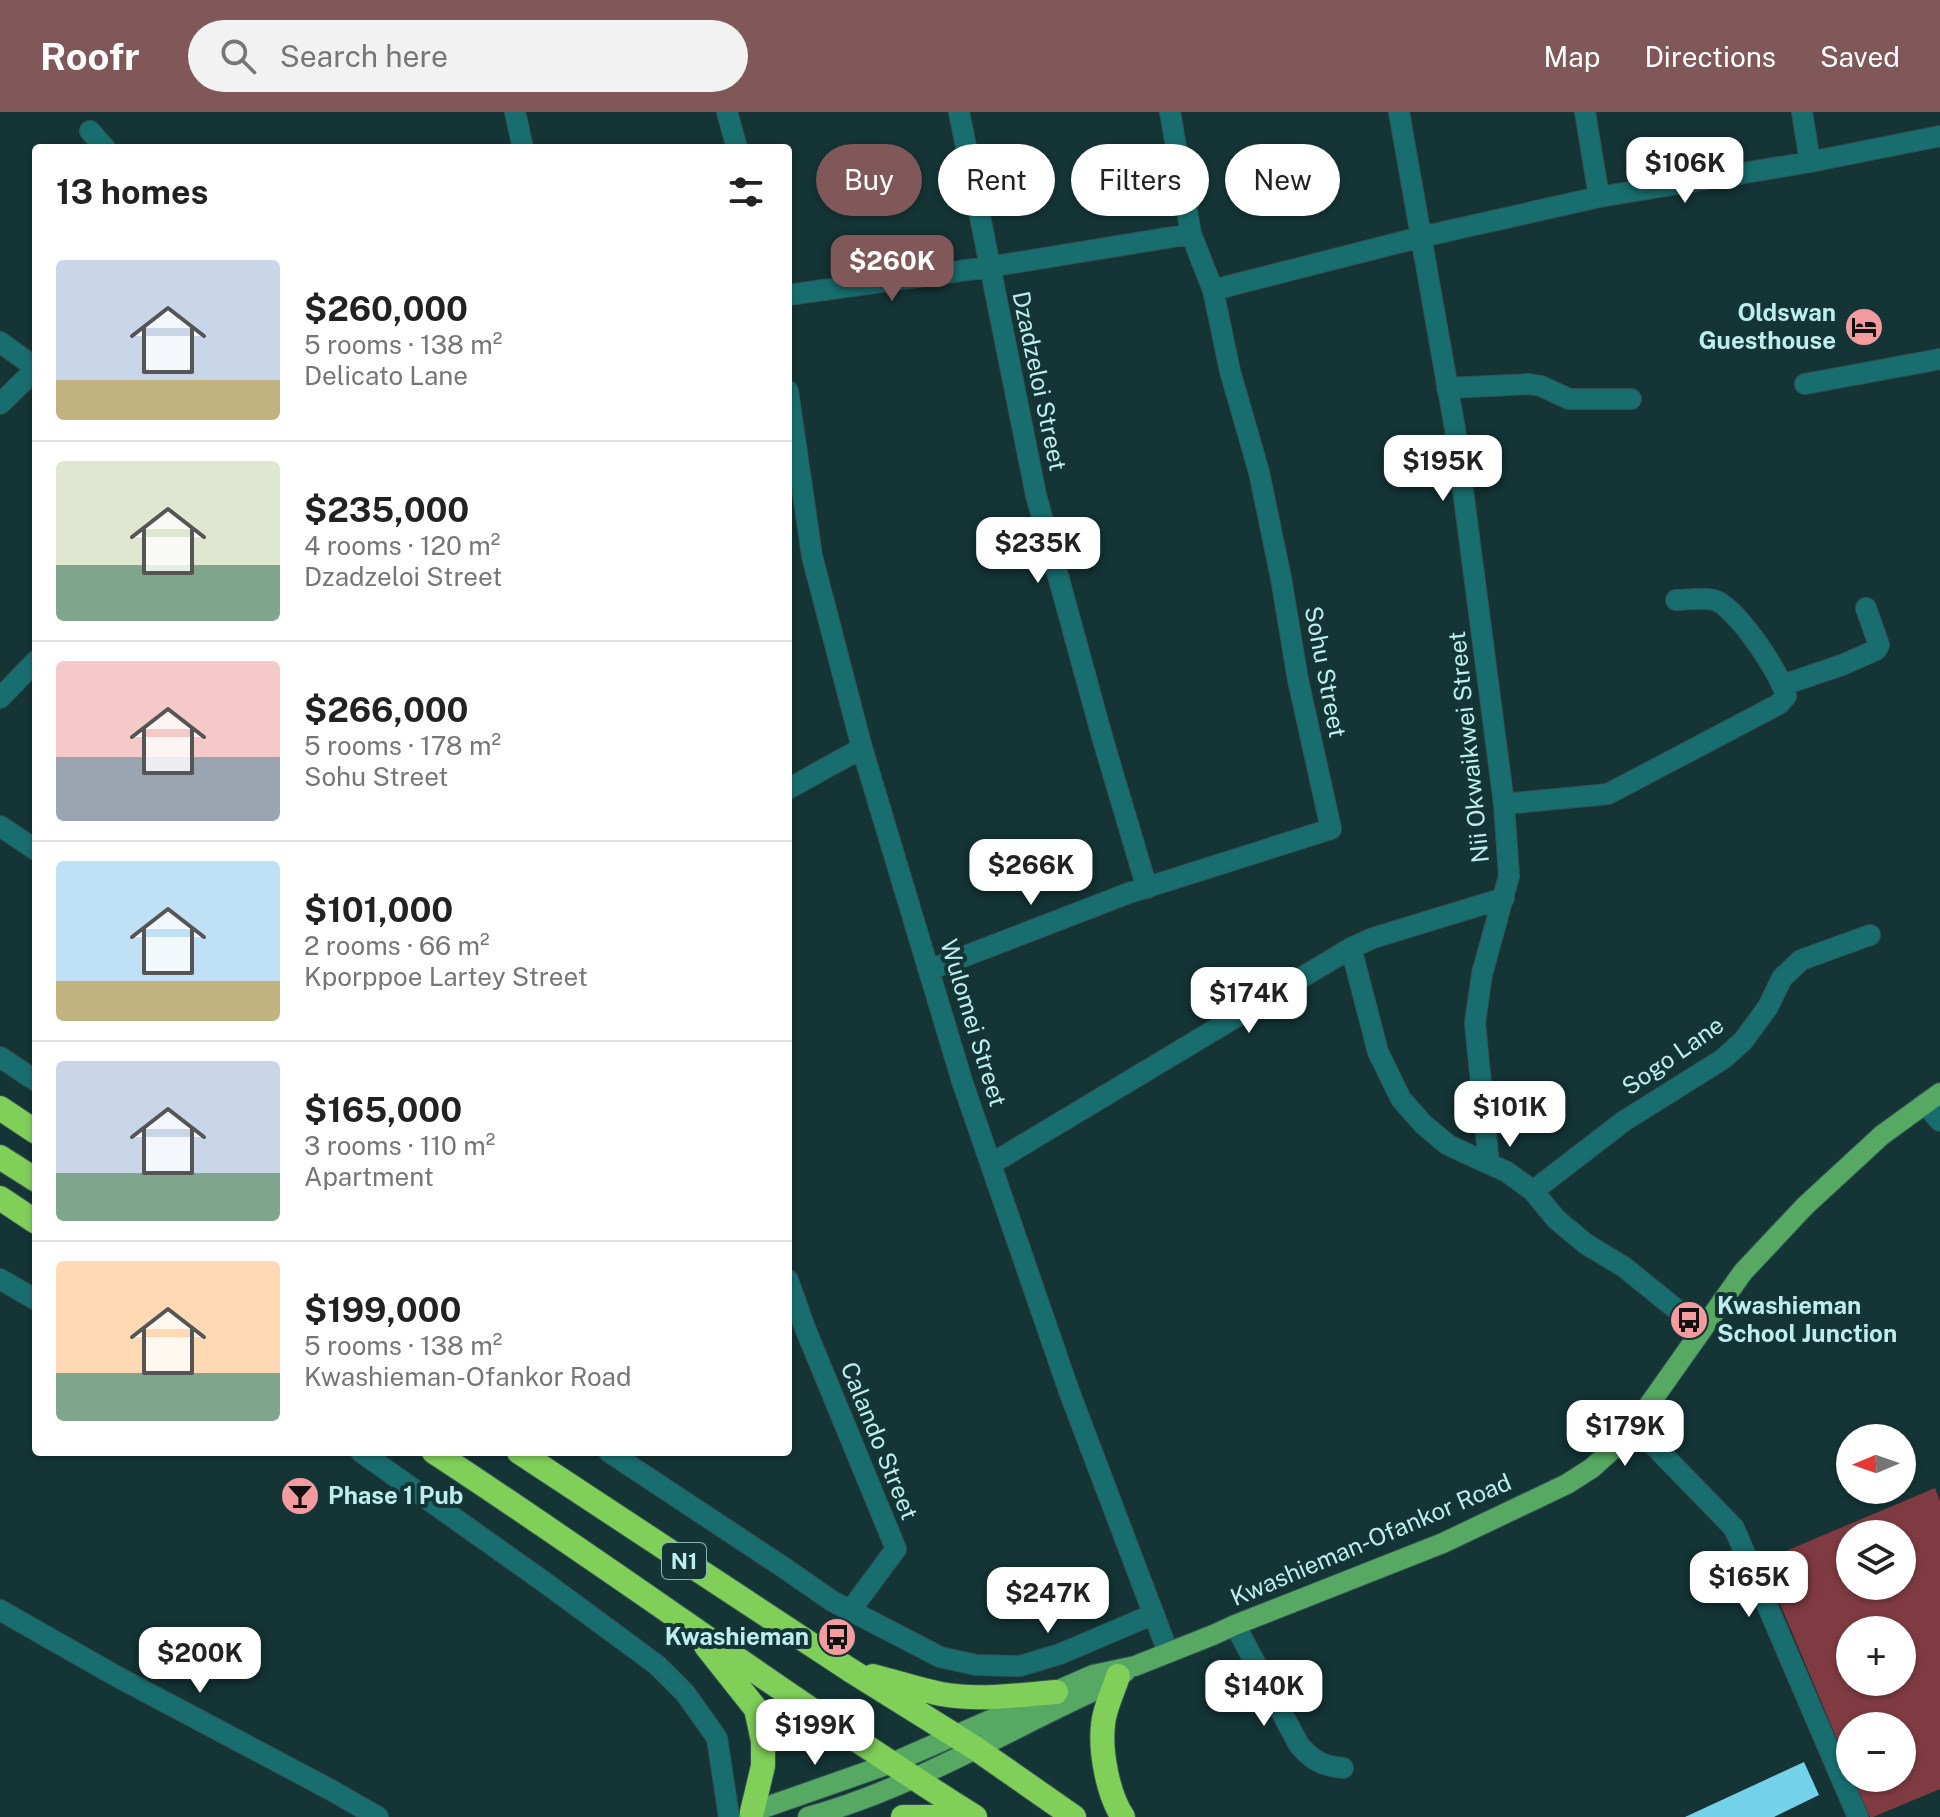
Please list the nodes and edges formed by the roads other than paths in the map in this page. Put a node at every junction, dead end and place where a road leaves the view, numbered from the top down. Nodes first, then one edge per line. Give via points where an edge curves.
1 (515, 112) edge
2 (727, 112) edge
3 (959, 112) edge
4 (1170, 112) edge
5 (1399, 112) edge
6 (1585, 112) edge
7 (1802, 112) edge
8 (90, 131) dead end
9 (1940, 136) edge
10 (101, 144) edge
11 (522, 144) edge
12 (736, 144) edge
13 (1810, 162) junction
14 (1599, 197) junction
15 (1191, 234) junction
16 (1421, 237) junction
17 (989, 267) junction
18 (1213, 290) junction
19 (792, 294) edge
20 (0, 342) edge
21 (1940, 359) edge
22 (32, 365) edge
23 (32, 372) edge
24 (1805, 384) dead end
25 (1447, 388) junction
26 (1631, 399) dead end
27 (0, 404) edge
28 (792, 418) edge
29 (1676, 600) dead end
30 (1866, 608) dead end
31 (32, 665) edge
32 (1783, 685) junction
33 (0, 698) edge
34 (862, 748) junction
35 (792, 787) edge
36 (1504, 804) junction
37 (0, 826) edge
38 (32, 847) edge
39 (1147, 888) junction
40 (1504, 898) junction
41 (1870, 935) dead end
42 (1351, 948) junction
43 (929, 970) junction
44 (0, 1057) edge
45 (32, 1078) edge
46 (1932, 1099) edge
47 (0, 1108) edge
48 (1940, 1121) edge
49 (32, 1129) edge
50 (0, 1157) edge
51 (991, 1164) junction
52 (1489, 1164) junction
53 (32, 1177) edge
54 (1533, 1191) junction
55 (0, 1198) edge
56 (32, 1219) edge
57 (0, 1279) edge
58 (792, 1291) edge
59 (32, 1298) edge
60 (1702, 1330) junction
61 (1634, 1425) junction
62 (367, 1456) edge
63 (440, 1456) edge
64 (525, 1456) edge
65 (615, 1456) edge
66 (0, 1610) edge
67 (850, 1611) junction
68 (1154, 1614) junction
69 (687, 1623) junction
70 (1235, 1625) junction
71 (1168, 1652) junction
72 (850, 1670) junction
73 (1126, 1671) junction
74 (1056, 1692) junction
75 (965, 1742) junction
76 (892, 1763) junction
77 (1343, 1768) dead end
78 (913, 1778) junction
79 (743, 1815) edge
80 (378, 1817) edge
81 (808, 1817) edge
82 (903, 1817) edge
83 (955, 1817) edge
84 (975, 1817) edge
85 (1074, 1817) edge
86 (1123, 1817) edge
87 (1858, 1817) edge

1 - 11 street
2 - 12 street
3 - 17 street, Dzadzeloi Street
4 - 15 street, Sohu Street
5 - 16 street, Nii Okwaikwei Street
6 - 14 street
7 - 13 street
8 - 10 street
9 - 13 street
13 - 14 street
14 - 16 street
15 - 17 street
15 - 18 street, Sohu Street
16 - 18 street
16 - 25 street, Nii Okwaikwei Street
17 - 19 street
17 - 39 street, Dzadzeloi Street via 1036,495
18 - 39 street, Sohu Street via 1259,472 1331,829
20 - 22 street
21 - 24 street
23 - 27 street
25 - 26 street via 1529,384 1569,399
25 - 36 street, Nii Okwaikwei Street
28 - 34 street, Wulomei Street via 812,556
29 - 32 street via 1717,600 1750,633
30 - 32 street via 1879,645 1876,650
31 - 33 street
32 - 36 street via 1786,696 1779,704 1608,794
34 - 35 street
34 - 43 street, Wulomei Street
36 - 40 street, Nii Okwaikwei Street via 1509,876
37 - 38 street
39 - 43 street, Sohu Street
40 - 42 street
40 - 52 street, Nii Okwaikwei Street via 1482,974 1475,1023
41 - 54 street, Sogo Lane via 1801,960 1782,978 1743,1041 1723,1059 1624,1121
42 - 51 street
42 - 52 street via 1378,1052 1401,1099 1448,1145
43 - 51 street, Wulomei Street
44 - 45 street
46 - 48 street
46 - 60 main road, Kwashieman-Ofankor Road via 1882,1135 1805,1206 1743,1272
47 - 49 highway
50 - 53 highway
51 - 68 street, Wulomei Street
52 - 54 street
54 - 60 street via 1586,1244 1624,1267
55 - 56 highway
57 - 59 street
58 - 67 street, Calando Street via 896,1549
60 - 61 main road, Kwashieman-Ofankor Road
61 - 70 main road, Kwashieman-Ofankor Road via 1592,1468 1567,1484 1443,1543
61 - 87 street via 1734,1528
62 - 79 street via 657,1665 717,1738
63 - 69 highway, N1
64 - 72 highway, N1
65 - 67 street
66 - 80 street
67 - 68 street via 940,1657 1020,1666
68 - 71 street, Wulomei Street
69 - 76 highway, N1
69 - 79 highway via 756,1709 763,1766
70 - 71 main road, Kwashieman-Ofankor Road
70 - 77 street via 1299,1745 1324,1766
71 - 73 main road, Kwashieman-Ofankor Road
72 - 74 highway via 941,1694
72 - 75 highway, N1
73 - 74 main road, Kwashieman-Ofankor Road via 1093,1675
73 - 75 main road, Kwashieman-Ofankor Road via 1098,1689
73 - 86 highway via 1103,1724 1105,1769
74 - 75 main road, Kwashieman-Ofankor Road
75 - 76 main road, Kwashieman-Ofankor Road
75 - 78 main road, Kwashieman-Ofankor Road
75 - 85 highway, N1
76 - 78 highway, N1
76 - 79 main road, Kwashieman-Ofankor Road
78 - 81 main road, Kwashieman-Ofankor Road
78 - 84 highway, N1
82 - 83 highway

